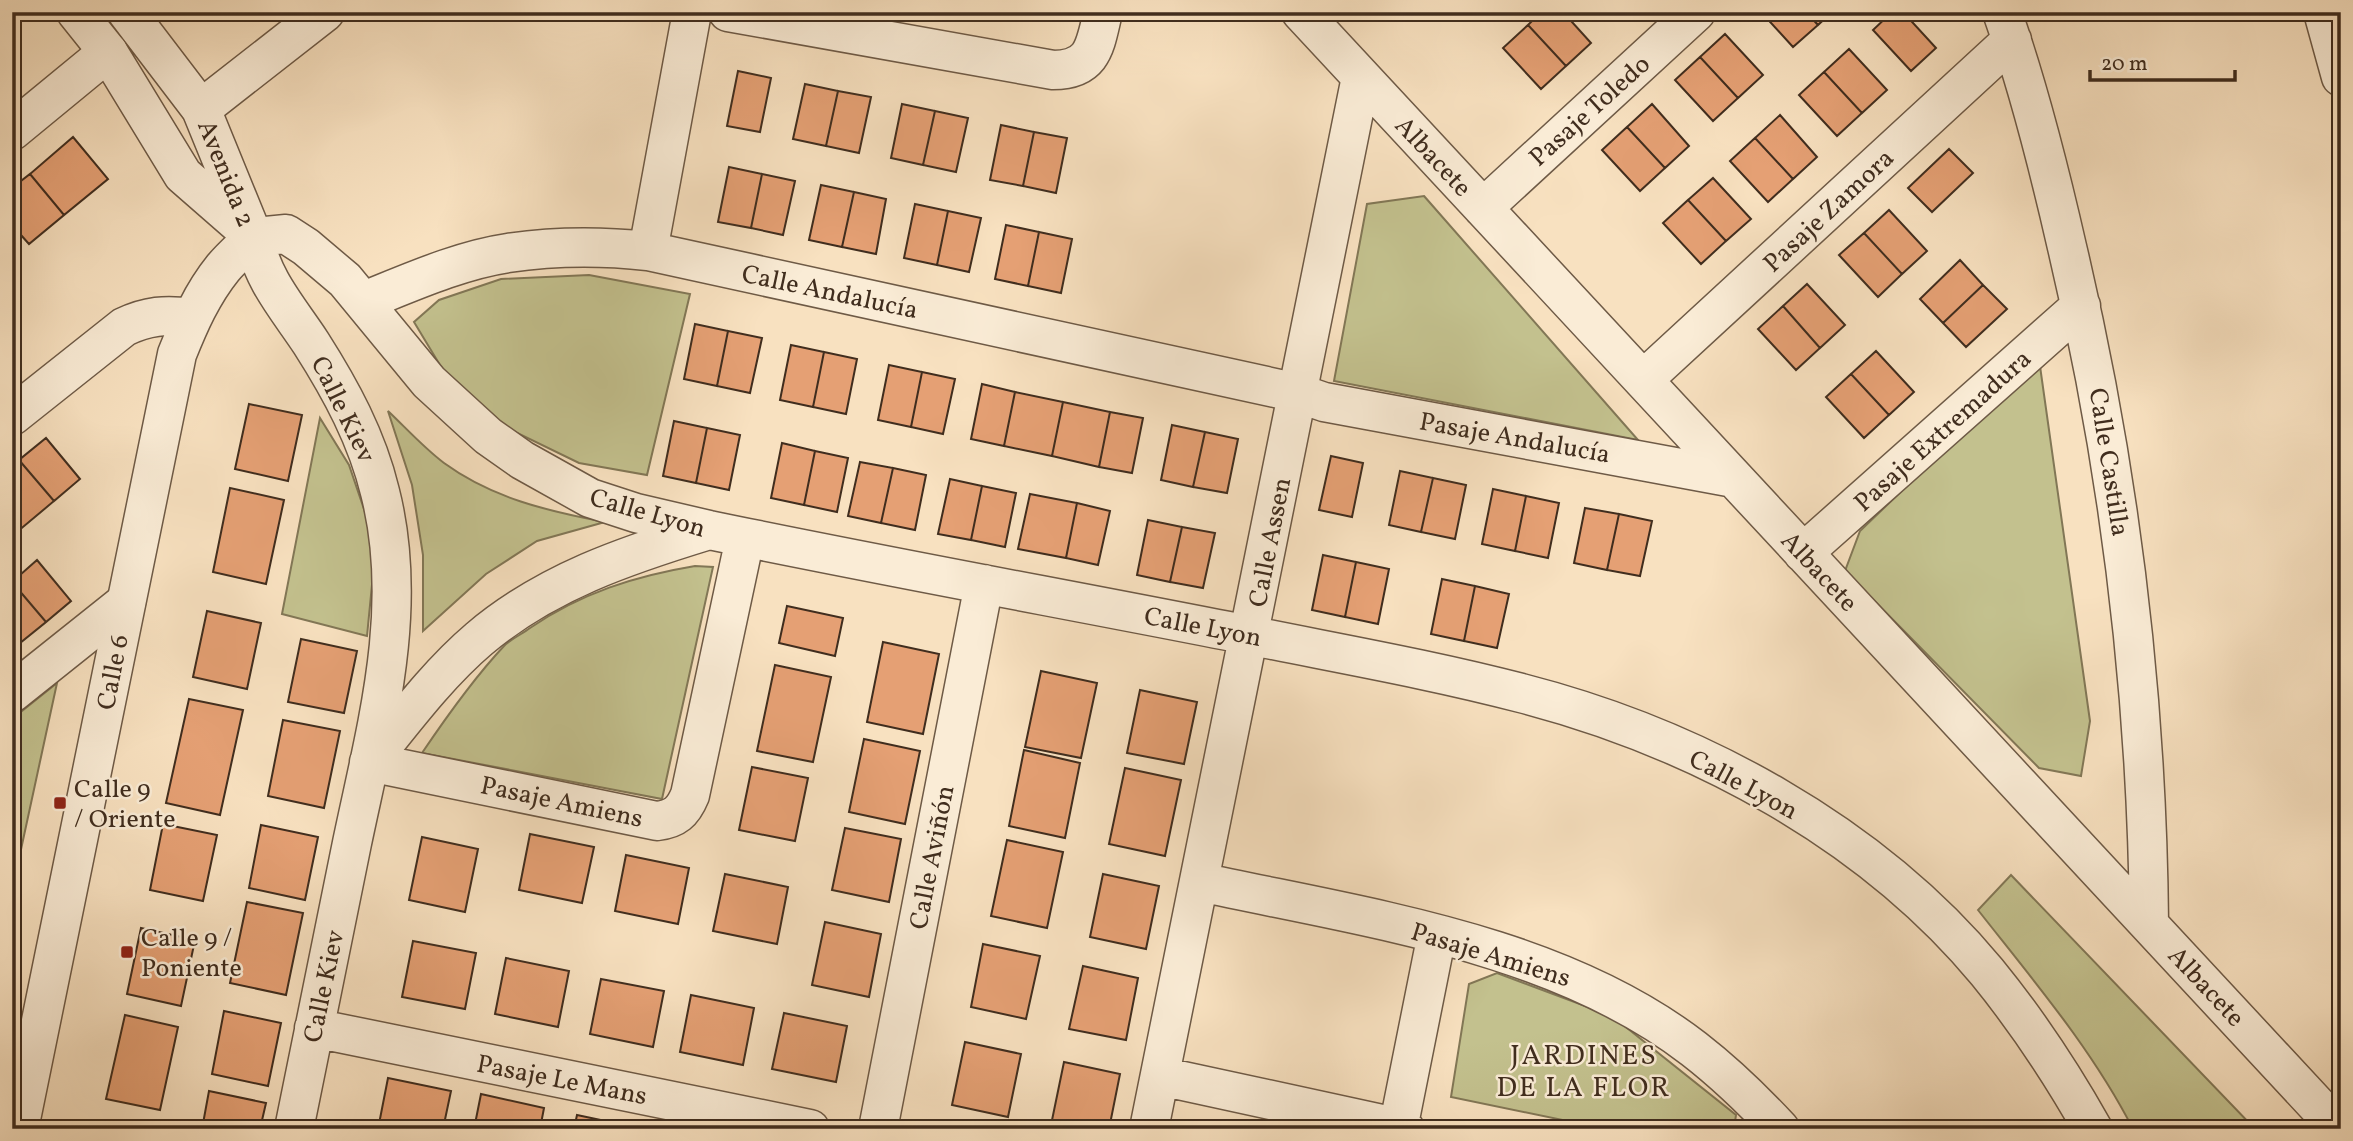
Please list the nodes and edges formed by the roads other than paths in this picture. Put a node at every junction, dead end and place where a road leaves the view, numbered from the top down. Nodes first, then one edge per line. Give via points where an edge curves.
1 (76, 12) edge
2 (127, 12) edge
3 (325, 12) edge
4 (692, 12) edge
5 (728, 12) edge
6 (1102, 12) edge
7 (1696, 12) edge
8 (2323, 12) edge
9 (1318, 18) edge
10 (2007, 26) edge
11 (108, 52) junction
12 (1361, 77) junction
13 (2341, 77) edge
14 (201, 109) junction
15 (12, 131) edge
16 (1483, 208) junction
17 (254, 237) junction
18 (648, 251) junction
19 (364, 301) junction
20 (2081, 306) junction
21 (191, 318) junction
22 (1643, 380) junction
23 (1298, 393) junction
24 (12, 416) edge
25 (1734, 478) junction
26 (727, 534) junction
27 (1803, 553) junction
28 (984, 584) junction
29 (126, 602) junction
30 (1250, 636) junction
31 (12, 693) edge
32 (369, 762) junction
33 (1199, 882) junction
34 (2149, 923) junction
35 (1437, 934) junction
36 (314, 1028) junction
37 (1160, 1076) junction
38 (1401, 1128) edge
39 (19, 1129) edge
40 (294, 1129) edge
41 (810, 1129) edge
42 (878, 1129) edge
43 (1149, 1129) edge
44 (1780, 1129) edge
45 (2093, 1129) edge
46 (2339, 1129) edge

1 - 11 street, Avenida 2
2 - 14 street, Avenida 2
3 - 14 street
4 - 18 street
5 - 6 street via 1068,70 1091,54
7 - 16 street, Pasaje Toledo
8 - 13 street
9 - 12 street, Albacete
10 - 20 street, Calle Castilla
10 - 22 street, Pasaje Zamora
11 - 15 street
11 - 17 street, Avenida 2 via 183,175
12 - 16 street, Albacete
12 - 23 street, Calle Assen
14 - 17 street, Avenida 2
16 - 22 street, Albacete
17 - 19 street, Calle Lyon via 286,234 345,280
17 - 21 street, Calle 6 via 224,267
17 - 32 street, Calle Kiev via 269,281 342,393 364,439 380,492 392,552 392,608
18 - 19 street, Calle Andalucía via 603,246 505,253
18 - 23 street, Calle Andalucía
19 - 26 street, Calle Lyon via 429,382 522,460 590,498
20 - 27 street, Pasaje Extremadura
20 - 34 street, Calle Castilla via 2114,476 2132,608 2146,781
21 - 24 street via 158,315 124,327
21 - 29 street, Calle 6 via 177,354
22 - 25 street, Albacete
23 - 25 street, Pasaje Andalucía via 1324,402
23 - 30 street, Calle Assen
25 - 27 street, Albacete
26 - 28 street, Calle Lyon
26 - 32 street, Calle Kiev via 658,546 546,592 479,639
26 - 32 street, Pasaje Amiens via 690,795 678,815 657,821
27 - 34 street, Albacete
28 - 30 street, Calle Lyon
28 - 42 street, Calle Aviñón
29 - 31 street
29 - 39 street, Calle 6
30 - 33 street, Calle Assen
30 - 45 street, Calle Lyon via 1463,679 1580,710 1707,761 1773,797 1891,877 1940,922 2027,1024
32 - 36 street, Calle Kiev
33 - 35 street, Pasaje Amiens
33 - 37 street, Calle Assen
34 - 46 street, Albacete
35 - 38 street
35 - 44 street, Pasaje Amiens via 1529,962 1640,1013 1693,1048
36 - 40 street, Calle Kiev
36 - 41 street, Pasaje Le Mans
37 - 38 street
37 - 43 street, Calle Assen

